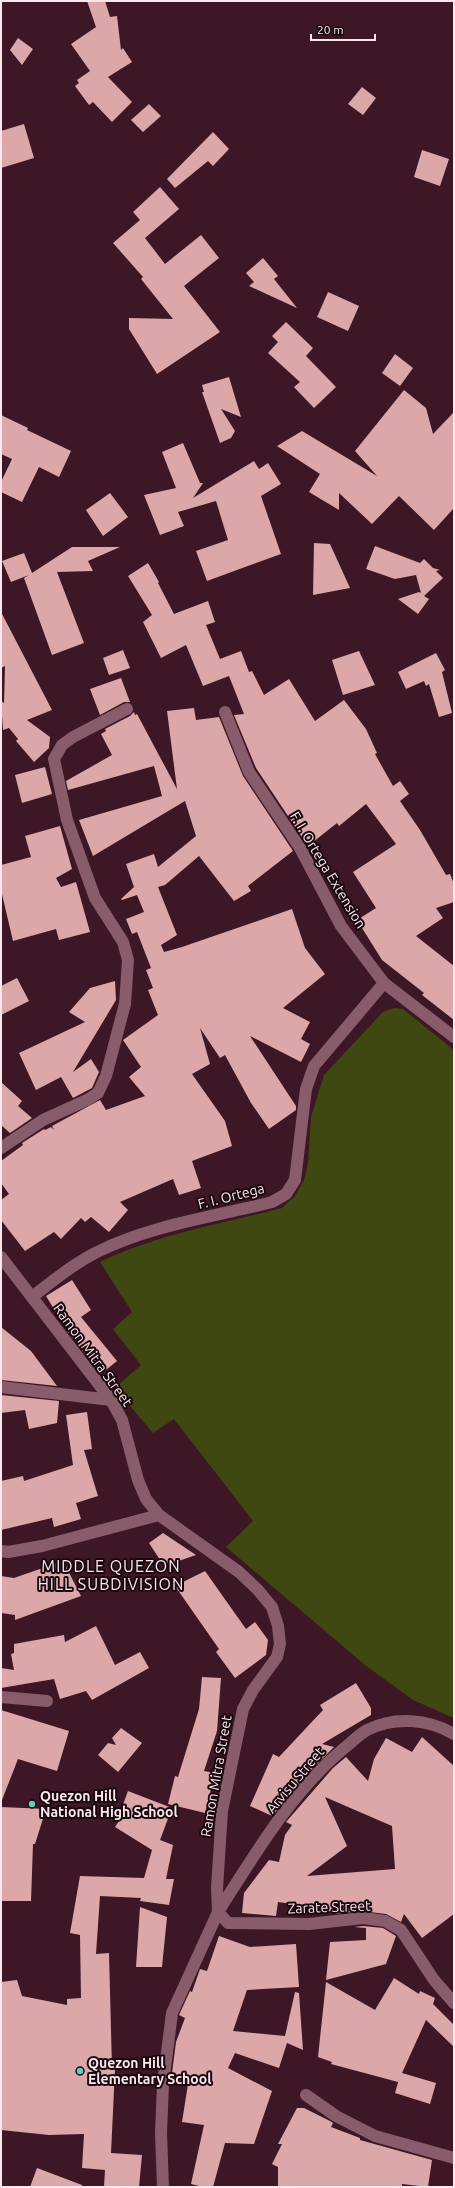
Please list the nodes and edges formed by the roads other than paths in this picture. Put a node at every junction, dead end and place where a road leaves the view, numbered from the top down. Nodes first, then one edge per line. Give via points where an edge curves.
1 (127, 709) dead end
2 (225, 712) dead end
3 (384, 983) junction
4 (454, 1037) edge
5 (1, 1148) edge
6 (1, 1257) edge
7 (32, 1298) junction
8 (1, 1387) edge
9 (111, 1400) junction
10 (159, 1515) junction
11 (1, 1551) edge
12 (1, 1696) edge
13 (47, 1701) dead end
14 (454, 1734) edge
15 (218, 1912) junction
16 (454, 2003) edge
17 (306, 2095) dead end
18 (454, 2158) edge
19 (163, 2187) edge

1 - 5 street via 73,737 62,745 54,759 67,820 95,898 123,942 128,960 125,1004 106,1076 98,1093 44,1120
2 - 3 street, F. I. Ortega Extension via 249,772 300,848 341,926
3 - 4 street, F. I. Ortega Extension
3 - 7 street, F. I. Ortega via 314,1066 306,1089 295,1180 286,1194 272,1202 174,1224 122,1241 75,1265
6 - 7 street, Ramon Mitra Street
7 - 9 street, Ramon Mitra Street
8 - 9 street
9 - 10 street, Ramon Mitra Street via 122,1420 140,1487
10 - 11 street via 42,1546
10 - 15 street, Ramon Mitra Street via 239,1572 272,1607 278,1626 280,1644 276,1658 243,1709 238,1731 222,1810
12 - 13 street
14 - 15 street, Arvisu Street via 422,1721 398,1721 366,1730 331,1758 312,1779 247,1866
15 - 16 street, Zarate Street via 228,1923 309,1924 363,1918 385,1921 401,1930 434,1980
15 - 19 street, Ramon Mitra Street via 172,2013 163,2084
17 - 18 street via 336,2116 375,2136

